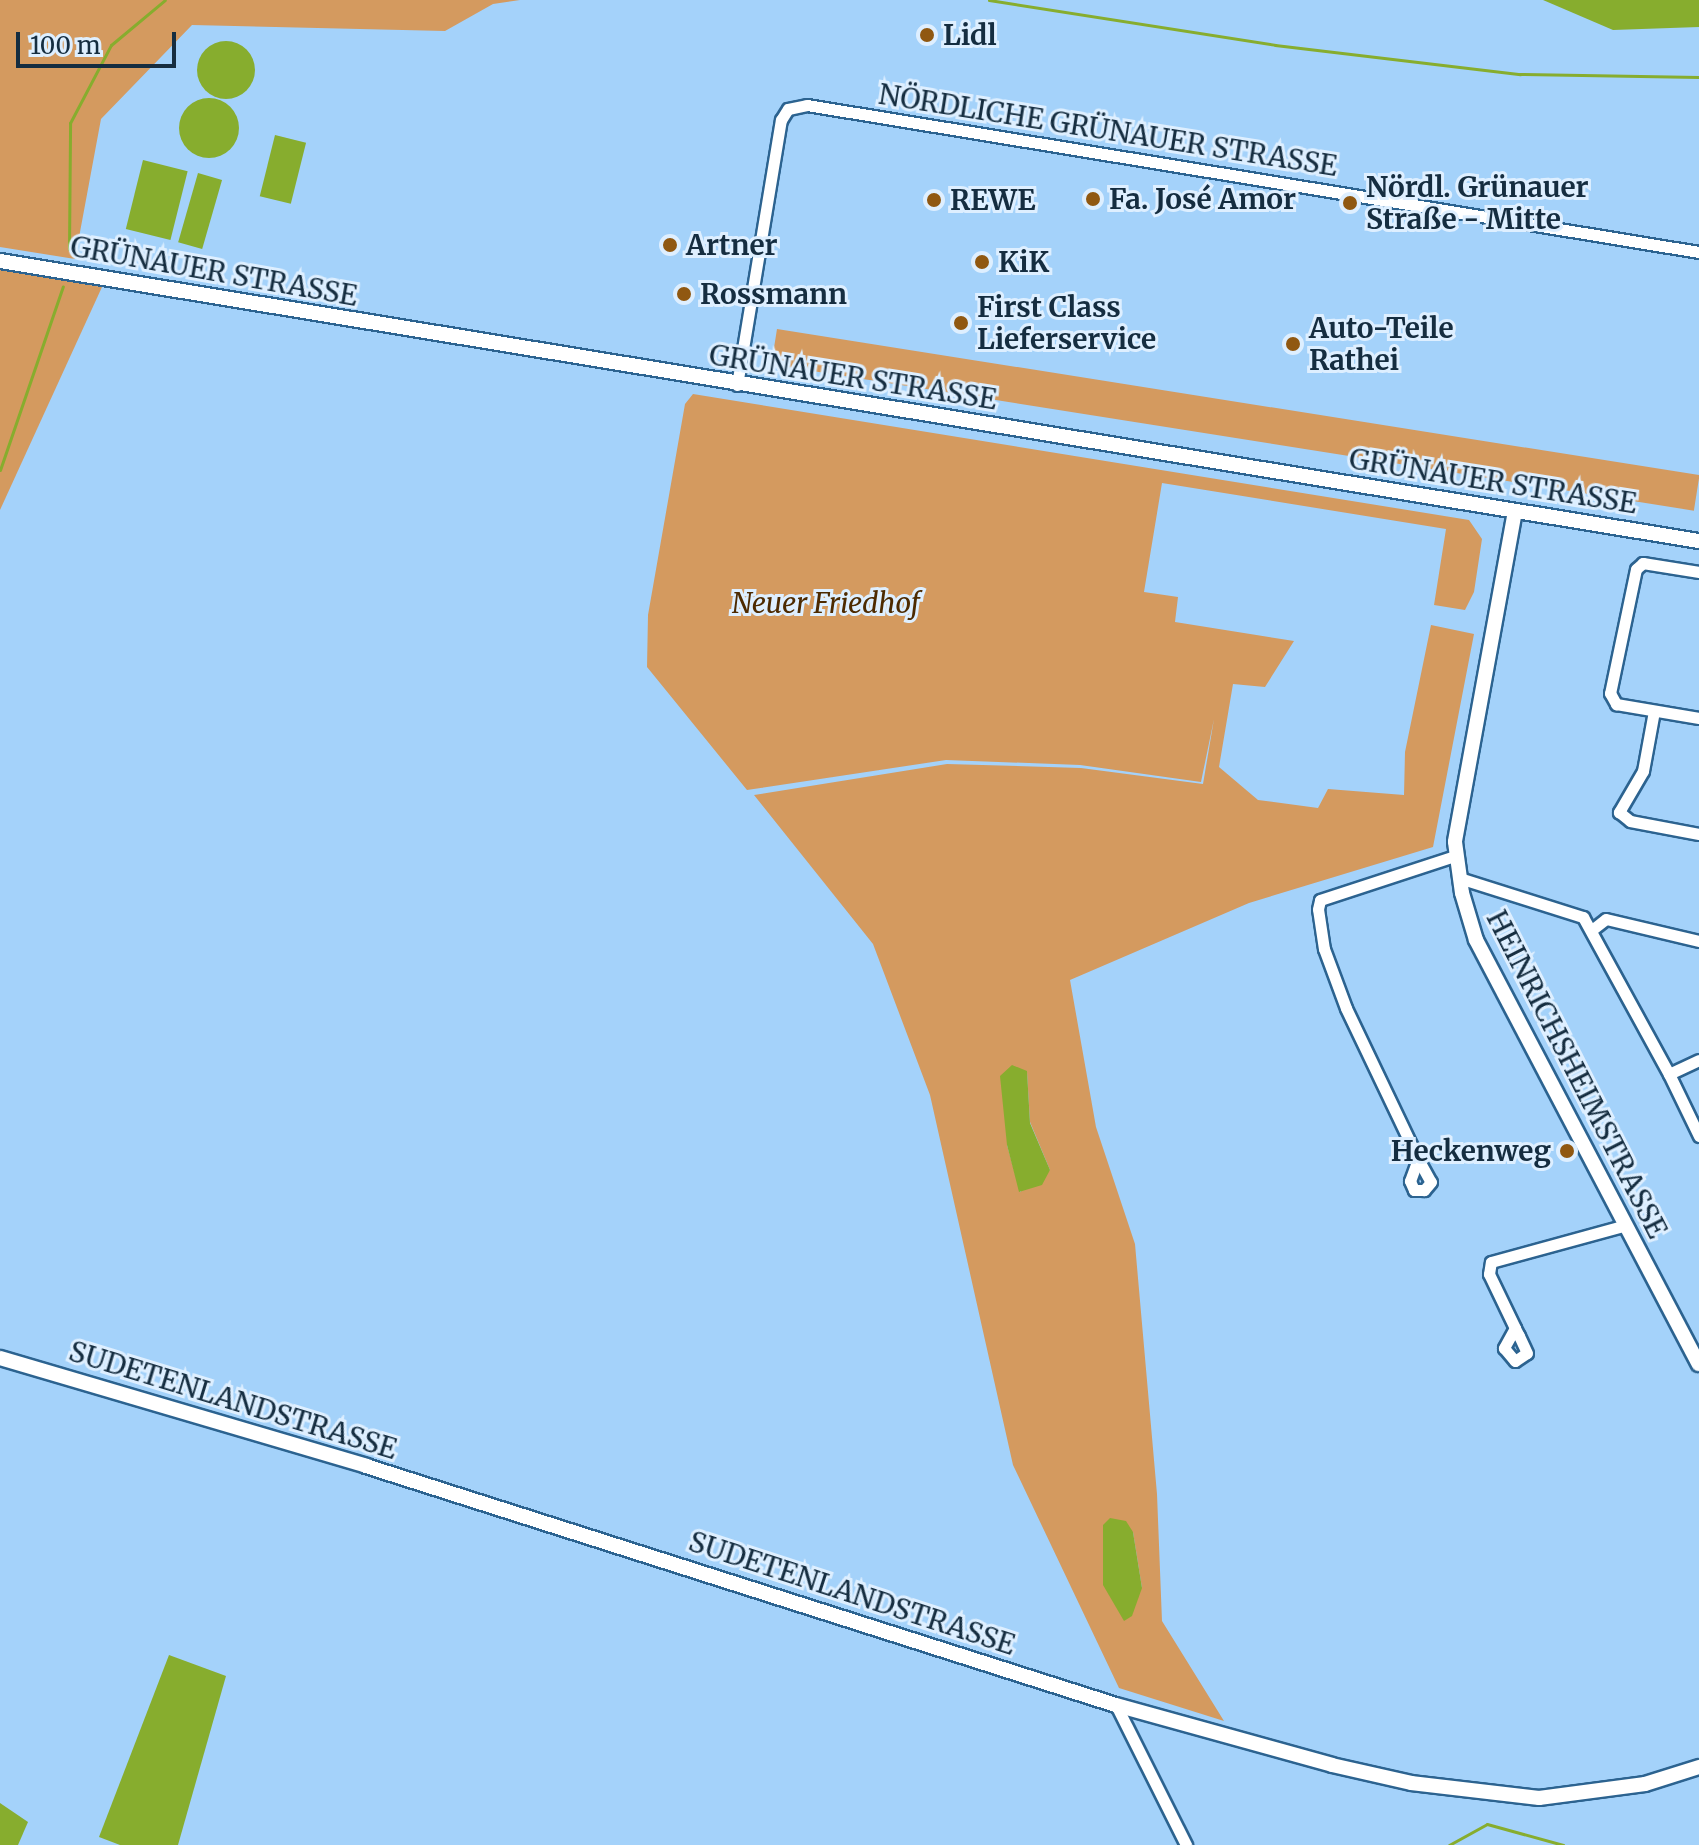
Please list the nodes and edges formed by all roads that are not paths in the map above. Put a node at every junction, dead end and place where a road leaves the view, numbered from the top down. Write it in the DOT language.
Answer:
graph roads {
  1 [pos="1699,252"];
  2 [pos="0,261"];
  3 [pos="737,385"];
  4 [pos="1515,511"];
  5 [pos="1699,541"];
  6 [pos="1699,572"];
  7 [pos="1654,711"];
  8 [pos="1699,718"];
  9 [pos="1699,834"];
  10 [pos="1455,856"];
  11 [pos="1459,878"];
  12 [pos="1593,929"];
  13 [pos="1699,941"];
  14 [pos="1699,1060"];
  15 [pos="1669,1074"];
  16 [pos="1699,1136"];
  17 [pos="1418,1159"];
  18 [pos="1623,1226"];
  19 [pos="1515,1328"];
  20 [pos="0,1358"];
  21 [pos="1699,1364"];
  22 [pos="1116,1705"];
  23 [pos="1699,1767"];
  24 [pos="1186,1845"];
  1 -- 3 [label="street, NÖRDLICHE GRÜNAUER STRASSE"];
  2 -- 3 [label="street, GRÜNAUER STRASSE"];
  3 -- 4 [label="street, GRÜNAUER STRASSE"];
  4 -- 5 [label="street, GRÜNAUER STRASSE"];
  4 -- 10 [label="street, HEINRICHSHEIMSTRASSE"];
  6 -- 7 [label="street"];
  7 -- 8 [label="street"];
  7 -- 9 [label="street"];
  10 -- 11 [label="street, HEINRICHSHEIMSTRASSE"];
  10 -- 17 [label="street"];
  11 -- 12 [label="street"];
  11 -- 18 [label="street, HEINRICHSHEIMSTRASSE"];
  12 -- 13 [label="street"];
  12 -- 15 [label="street"];
  14 -- 15 [label="street"];
  15 -- 16 [label="street"];
  18 -- 19 [label="street"];
  18 -- 21 [label="street, HEINRICHSHEIMSTRASSE"];
  20 -- 22 [label="street, SUDETENLANDSTRASSE"];
  22 -- 23 [label="street, SUDETENLANDSTRASSE"];
  22 -- 24 [label="street"];
}
